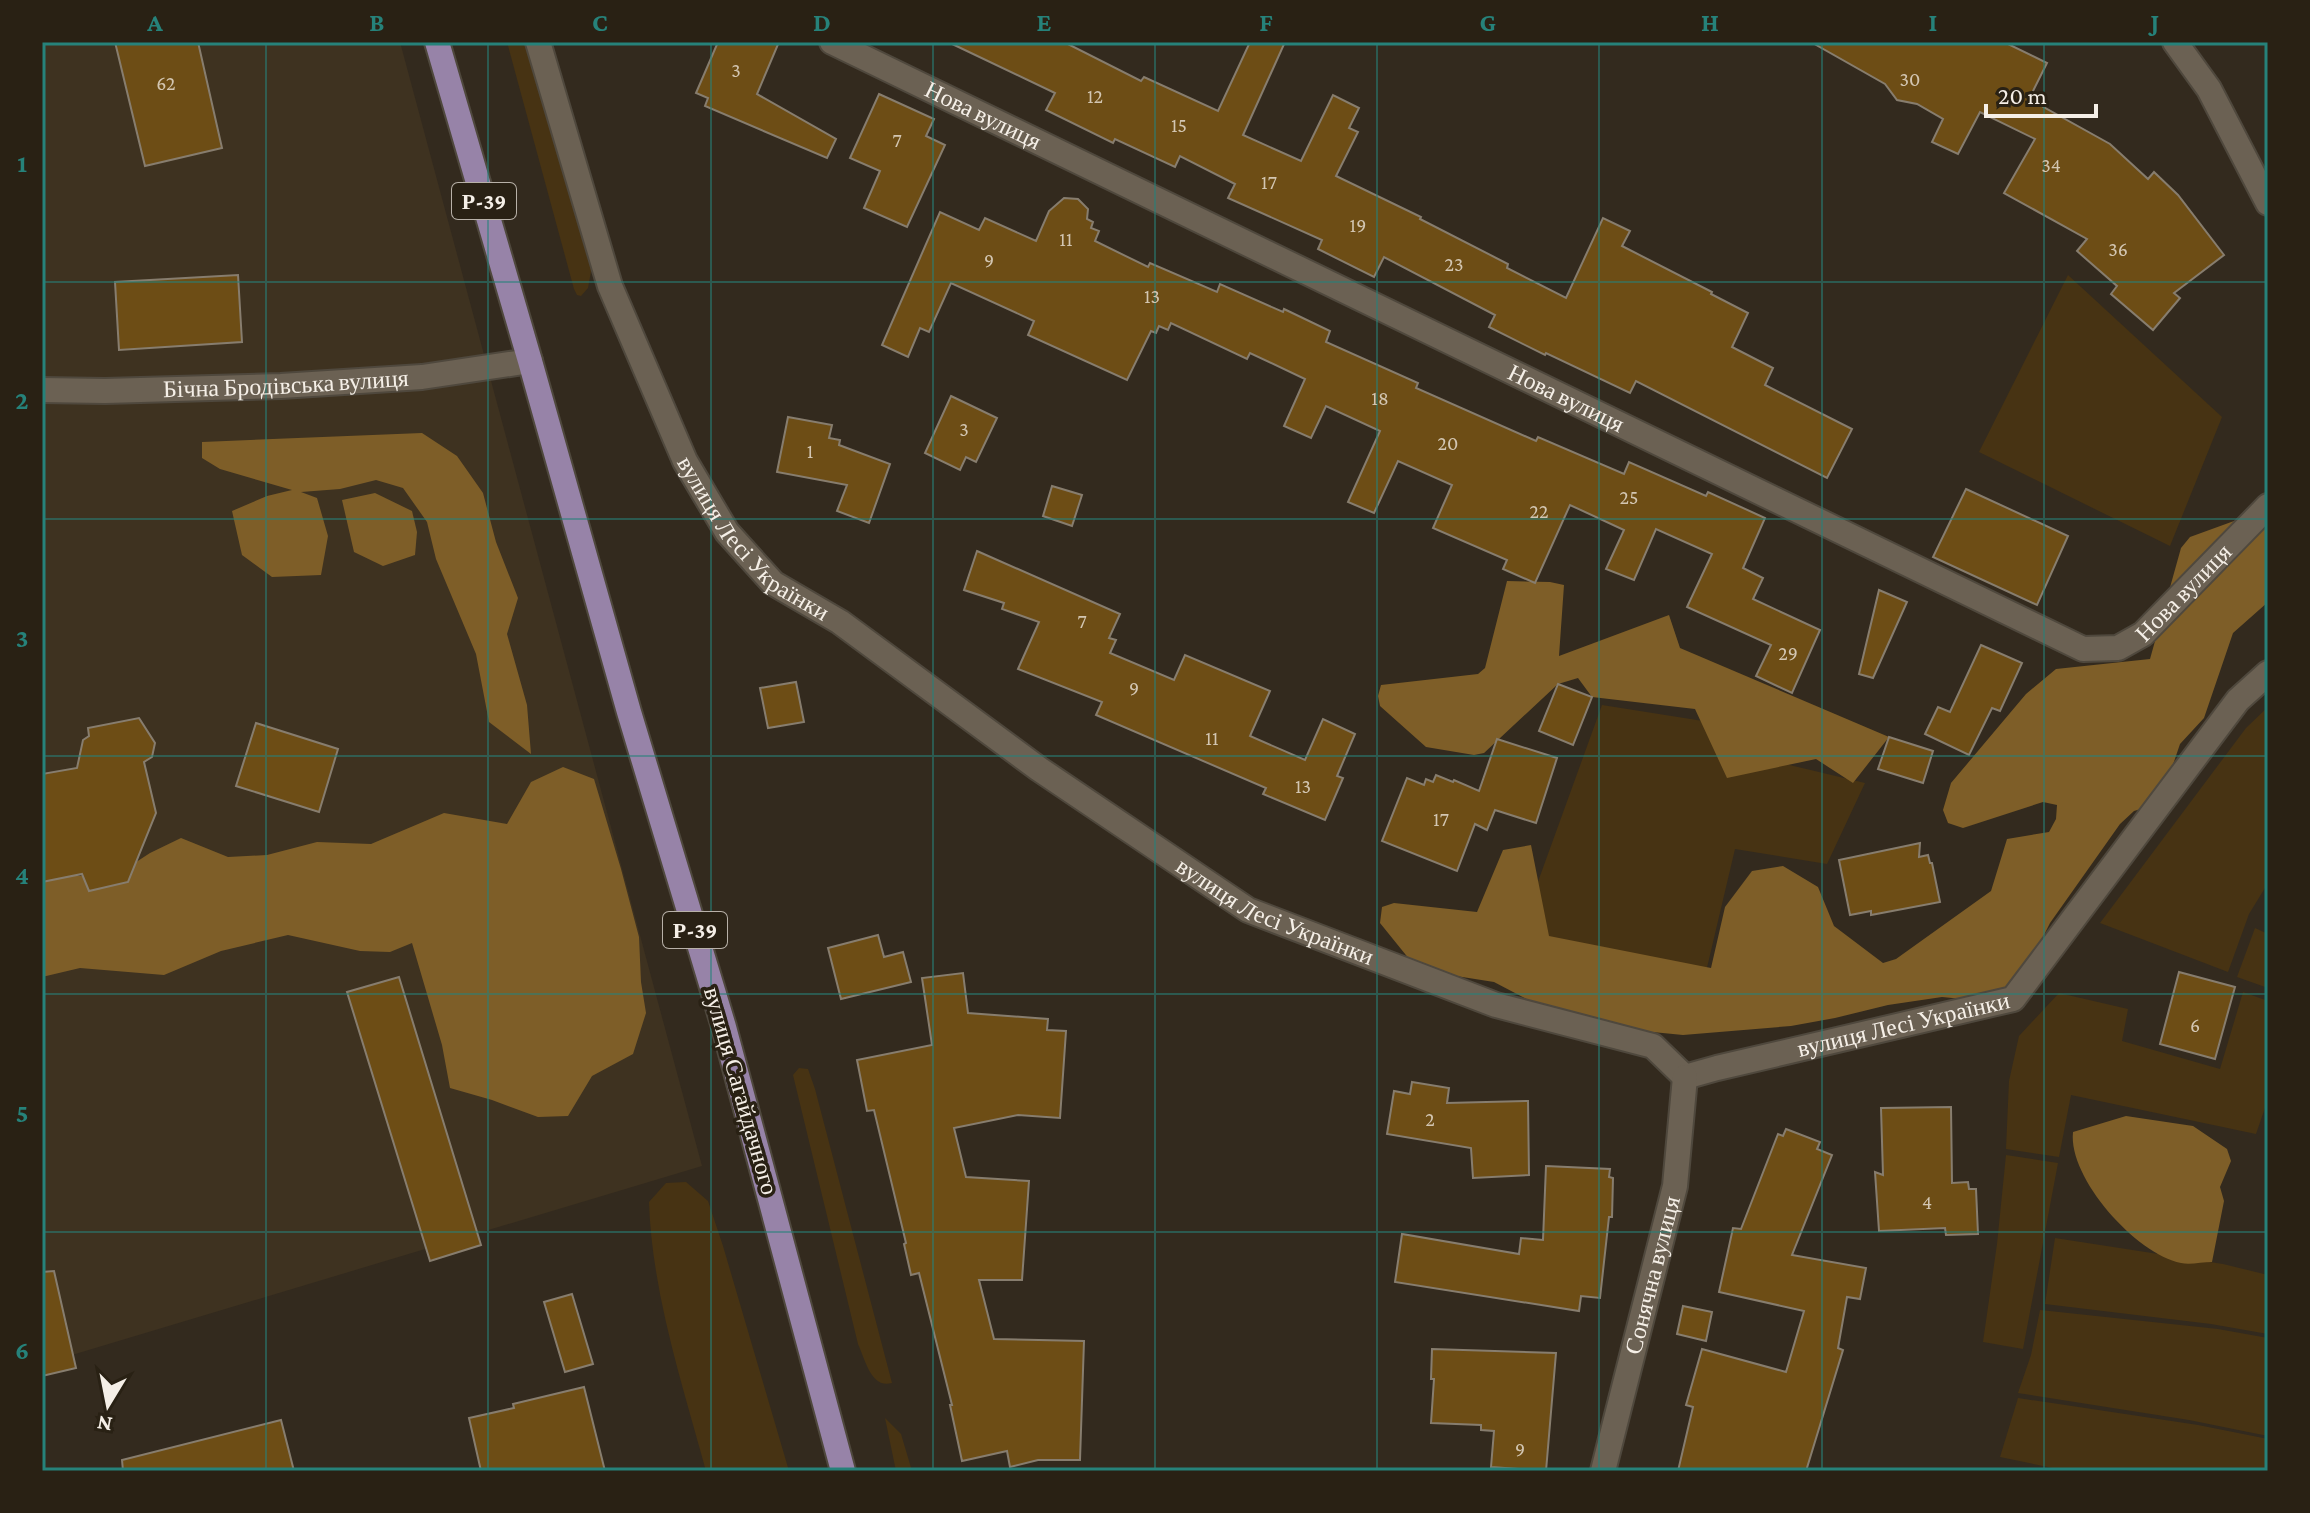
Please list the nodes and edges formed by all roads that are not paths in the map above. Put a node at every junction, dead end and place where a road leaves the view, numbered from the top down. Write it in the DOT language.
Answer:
graph roads {
  1 [pos="437,42"];
  2 [pos="538,42"];
  3 [pos="832,42"];
  4 [pos="2175,42"];
  5 [pos="2268,203"];
  6 [pos="530,361"];
  7 [pos="42,390"];
  8 [pos="2268,506"];
  9 [pos="2268,673"];
  10 [pos="1685,1077"];
  11 [pos="843,1471"];
  12 [pos="1603,1471"];
  1 -- 6 [label="main road, Р-39"];
  2 -- 10 [label="street, вулиця Лесі Українки"];
  3 -- 8 [label="street, Нова вулиця"];
  4 -- 5 [label="street"];
  6 -- 7 [label="street, Бічна Бродівська вулиця"];
  6 -- 11 [label="main road, вулиця Сагайдачного / Р-39"];
  9 -- 10 [label="street, вулиця Лесі Українки"];
  10 -- 12 [label="street, Сонячна вулиця"];
}
